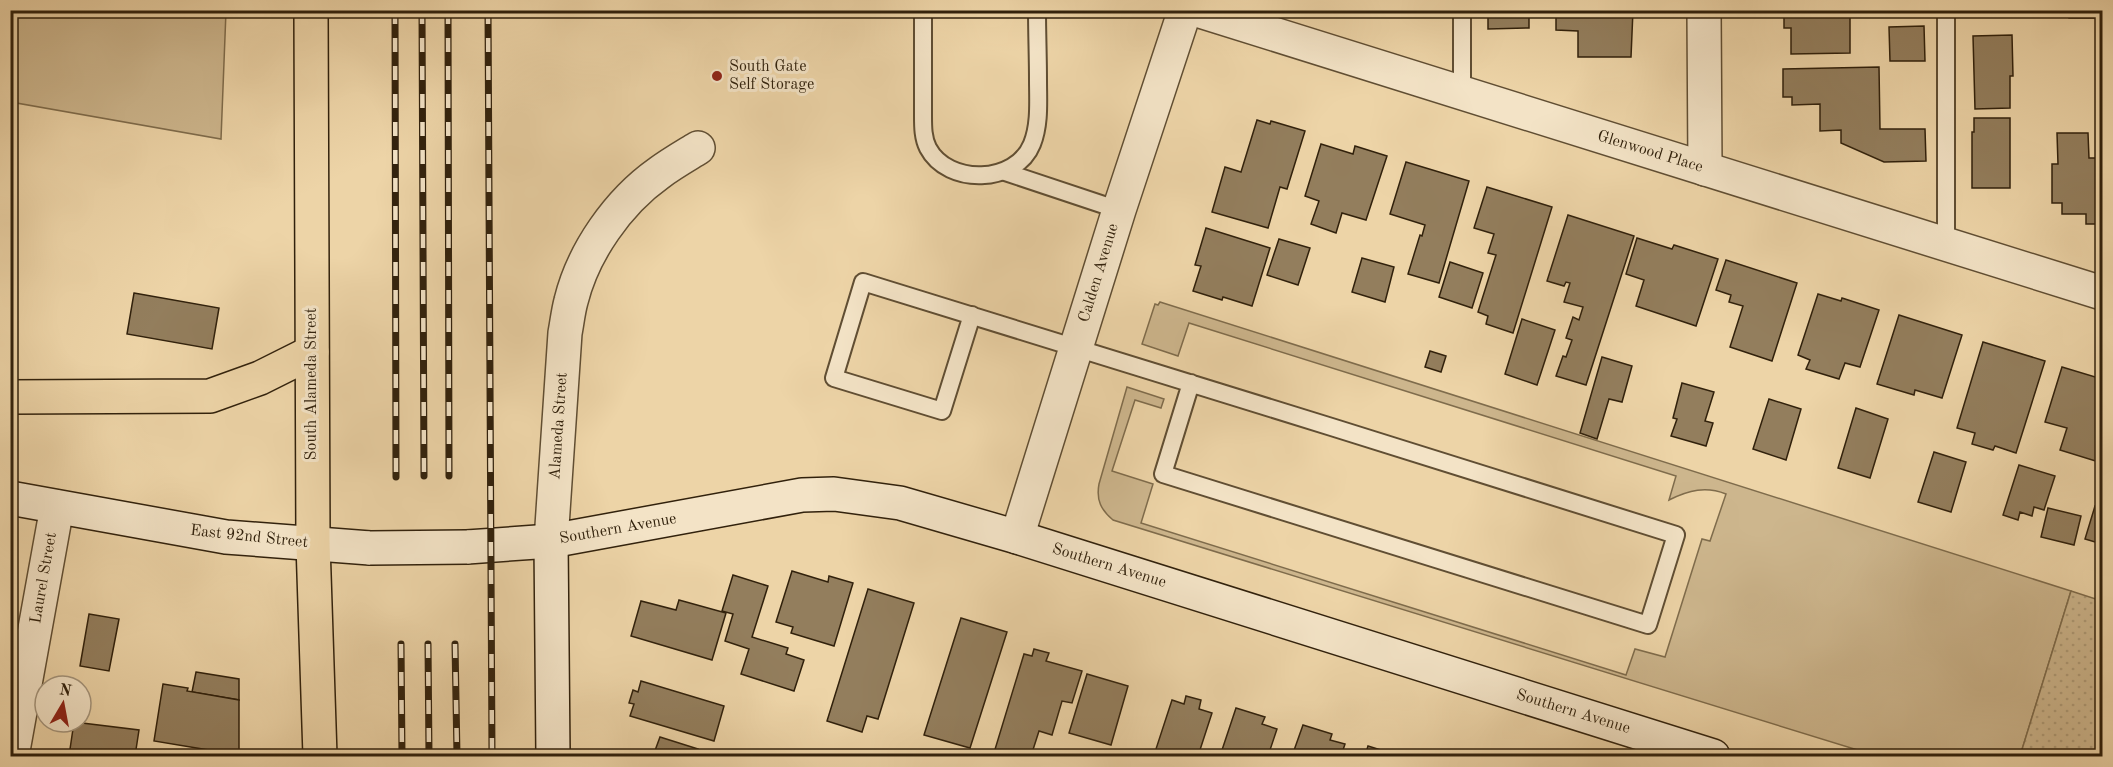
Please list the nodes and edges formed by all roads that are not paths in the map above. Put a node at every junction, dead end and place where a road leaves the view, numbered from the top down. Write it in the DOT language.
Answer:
graph roads {
  1 [pos="310,10"];
  2 [pos="923,10"];
  3 [pos="1037,10"];
  4 [pos="1185,10"];
  5 [pos="1197,10"];
  6 [pos="1462,10"];
  7 [pos="1704,10"];
  8 [pos="1946,10"];
  9 [pos="1462,93"];
  10 [pos="698,148"];
  11 [pos="1705,169"];
  12 [pos="1005,172"];
  13 [pos="1119,210"];
  14 [pos="1946,244"];
  15 [pos="2103,293"];
  16 [pos="972,315"];
  17 [pos="1076,348"];
  18 [pos="312,352"];
  19 [pos="1191,383"];
  20 [pos="10,397"];
  21 [pos="10,498"];
  22 [pos="57,507"];
  23 [pos="1017,537"];
  24 [pos="551,541"];
  25 [pos="313,544"];
  26 [pos="479,547"];
  27 [pos="12,756"];
  28 [pos="320,756"];
  29 [pos="553,756"];
  30 [pos="1713,756"];
  1 -- 18 [label="main road, South Alameda Street"];
  2 -- 12 [label="lane"];
  3 -- 12 [label="lane"];
  4 -- 13 [label="street, Calden Avenue"];
  5 -- 9 [label="street, Glenwood Place"];
  6 -- 9 [label="lane"];
  7 -- 11 [label="street"];
  8 -- 14 [label="lane"];
  9 -- 11 [label="street, Glenwood Place"];
  10 -- 24 [label="street, Alameda Street"];
  11 -- 14 [label="street, Glenwood Place"];
  12 -- 13 [label="lane"];
  13 -- 17 [label="street, Calden Avenue"];
  14 -- 15 [label="street, Glenwood Place"];
  16 -- 16 [label="lane"];
  16 -- 17 [label="lane"];
  17 -- 19 [label="lane"];
  17 -- 23 [label="street, Calden Avenue"];
  18 -- 20 [label="main road"];
  18 -- 25 [label="main road, South Alameda Street"];
  19 -- 19 [label="lane"];
  21 -- 22 [label="street, East 92nd Street"];
  22 -- 25 [label="street, East 92nd Street"];
  22 -- 27 [label="street, Laurel Street"];
  23 -- 24 [label="street, Southern Avenue"];
  23 -- 30 [label="street, Southern Avenue"];
  24 -- 26 [label="street, Southern Avenue"];
  24 -- 29 [label="street, Alameda Street"];
  25 -- 26 [label="street, East 92nd Street, bridge"];
  25 -- 28 [label="main road, South Alameda Street"];
}
